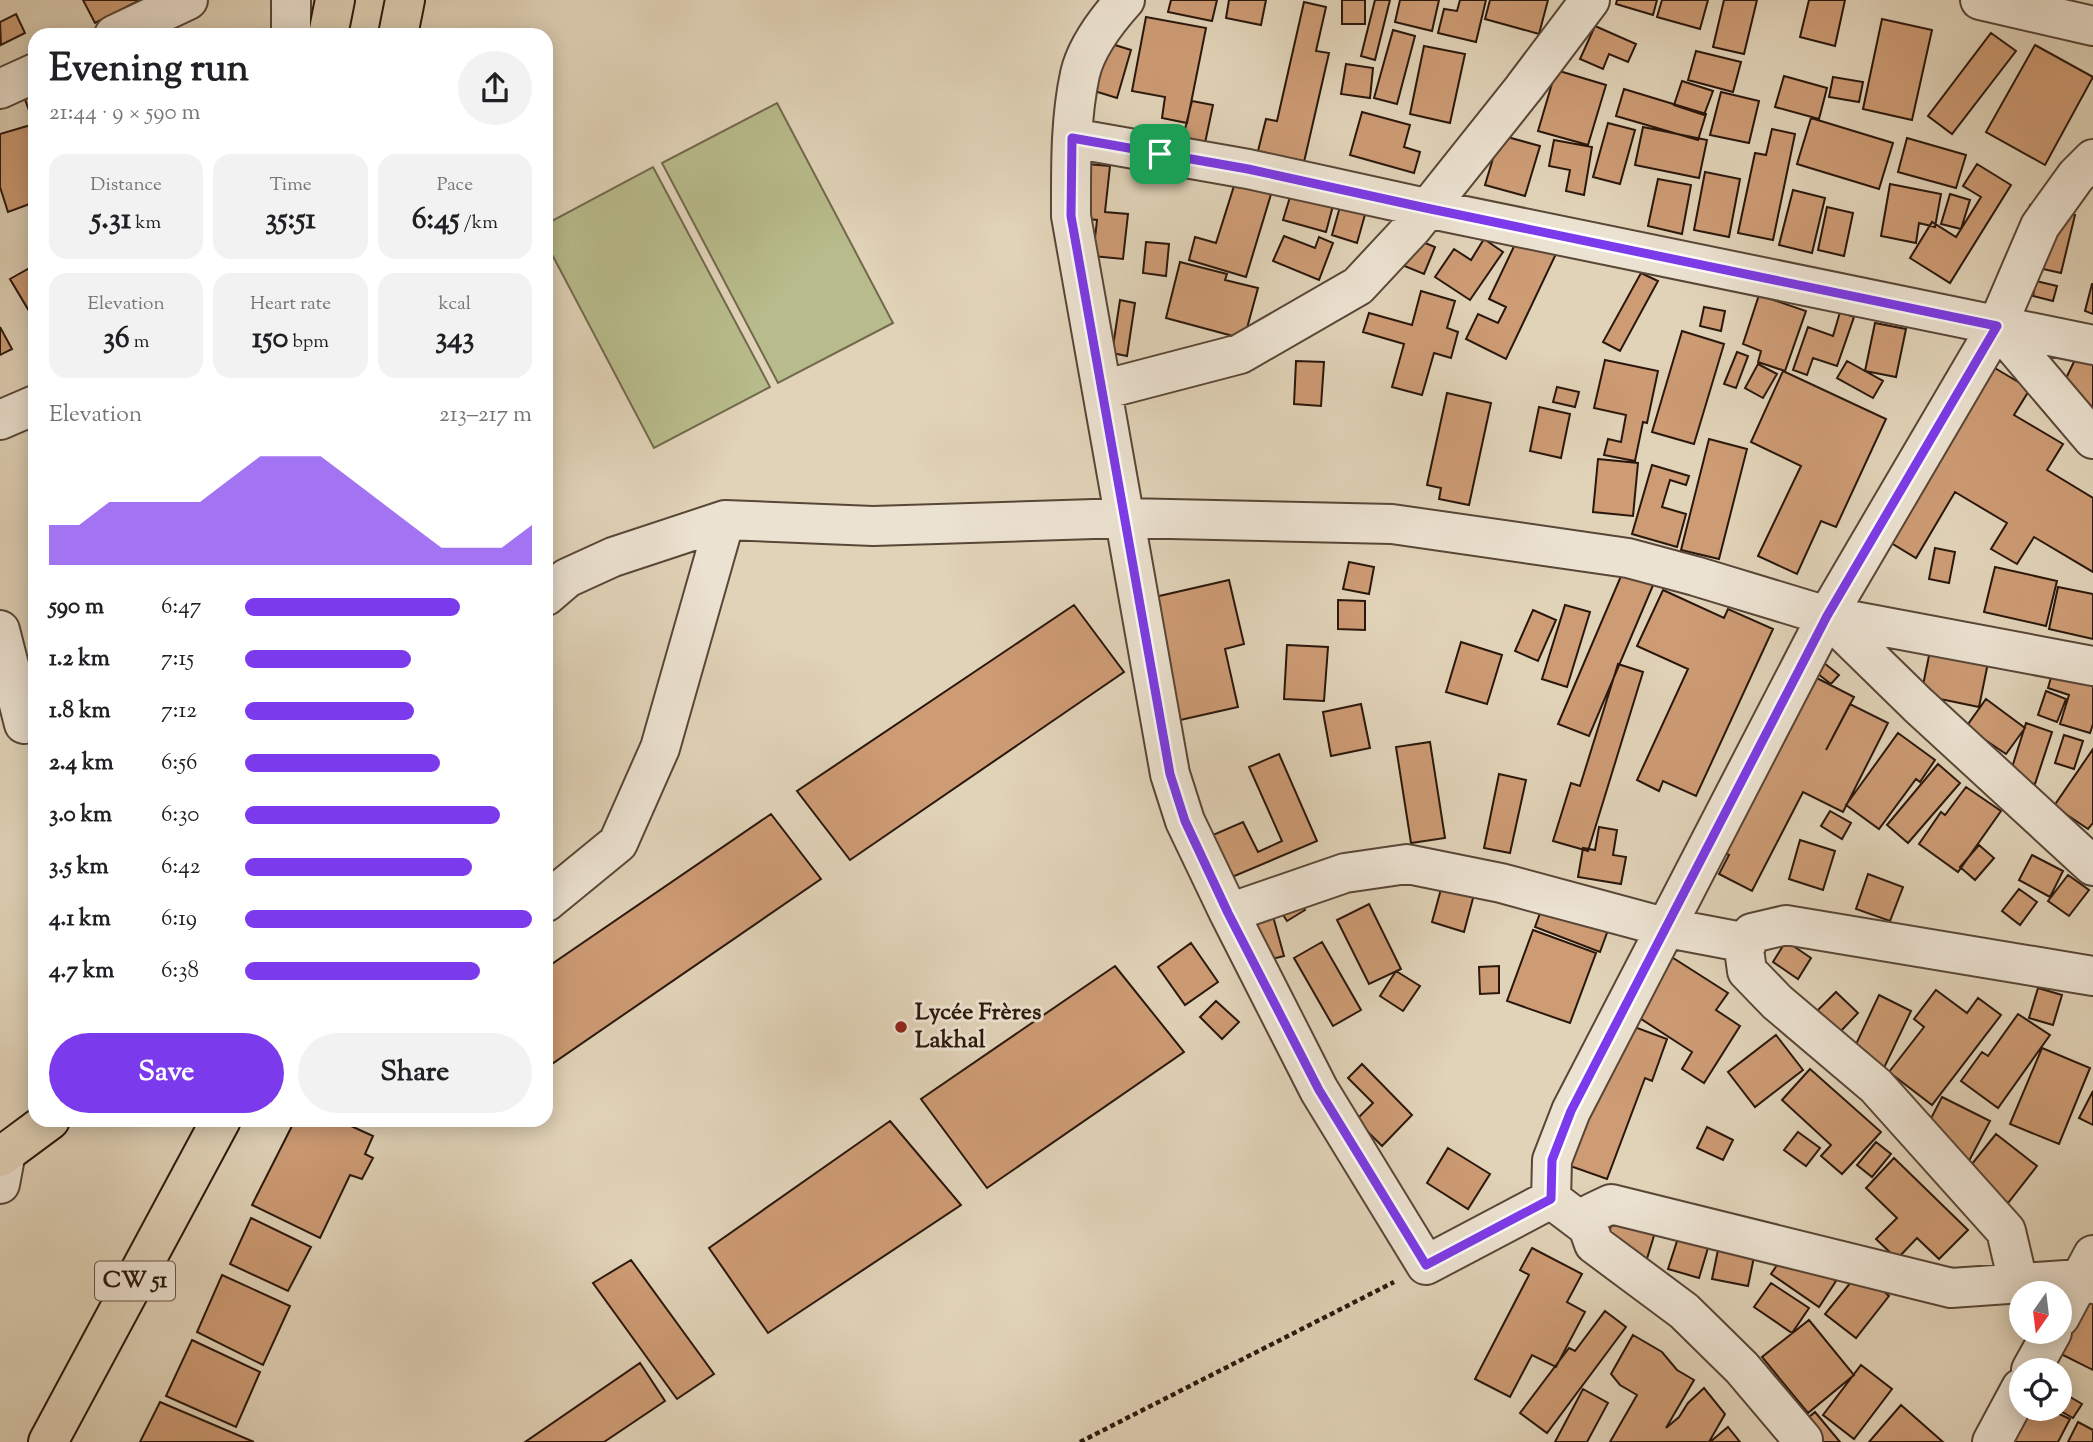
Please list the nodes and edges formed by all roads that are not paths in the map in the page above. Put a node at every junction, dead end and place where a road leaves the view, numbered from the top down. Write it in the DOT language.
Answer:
graph roads {
  1 [pos="188,0"];
  2 [pos="291,0"];
  3 [pos="335,0"];
  4 [pos="405,0"];
  5 [pos="1125,0"];
  6 [pos="1590,0"];
  7 [pos="1980,0"];
  8 [pos="2093,26"];
  9 [pos="129,28"];
  10 [pos="291,28"];
  11 [pos="329,28"];
  12 [pos="399,28"];
  13 [pos="28,76"];
  14 [pos="0,89"];
  15 [pos="1072,138"];
  16 [pos="2093,159"];
  17 [pos="1426,208"];
  18 [pos="1997,326"];
  19 [pos="2093,345"];
  20 [pos="1102,390"];
  21 [pos="28,408"];
  22 [pos="0,420"];
  23 [pos="2093,439"];
  24 [pos="1125,518"];
  25 [pos="725,520"];
  26 [pos="553,590"];
  27 [pos="1827,616"];
  28 [pos="0,630"];
  29 [pos="2093,666"];
  30 [pos="24,724"];
  31 [pos="2093,866"];
  32 [pos="553,896"];
  33 [pos="1228,913"];
  34 [pos="1668,928"];
  35 [pos="1747,943"];
  36 [pos="2093,976"];
  37 [pos="42,1127"];
  38 [pos="220,1127"];
  39 [pos="2,1164"];
  40 [pos="1551,1199"];
  41 [pos="1588,1227"];
  42 [pos="2089,1273"];
  43 [pos="2018,1281"];
  44 [pos="2026,1281"];
  45 [pos="2009,1283"];
  46 [pos="2072,1299"];
  47 [pos="2009,1410"];
  48 [pos="1803,1440"];
  49 [pos="48,1442"];
  50 [pos="1992,1442"];
  1 -- 9 [label="street"];
  2 -- 10 [label="street"];
  3 -- 11 [label="main road"];
  4 -- 12 [label="main road"];
  5 -- 15 [label="street"];
  6 -- 17 [label="street"];
  7 -- 8 [label="street"];
  13 -- 14 [label="street"];
  15 -- 17 [label="street"];
  15 -- 20 [label="street"];
  16 -- 18 [label="street"];
  17 -- 18 [label="street"];
  17 -- 20 [label="street"];
  18 -- 19 [label="street"];
  18 -- 23 [label="street"];
  18 -- 27 [label="street"];
  20 -- 24 [label="street"];
  21 -- 22 [label="street"];
  24 -- 25 [label="street"];
  24 -- 27 [label="street"];
  24 -- 33 [label="street"];
  25 -- 26 [label="street"];
  25 -- 32 [label="street"];
  27 -- 29 [label="street"];
  27 -- 31 [label="street"];
  27 -- 34 [label="street"];
  28 -- 30 [label="street"];
  33 -- 34 [label="street"];
  33 -- 40 [label="street"];
  34 -- 35 [label="street"];
  34 -- 40 [label="street"];
  35 -- 36 [label="street"];
  35 -- 43 [label="street"];
  37 -- 39 [label="main road"];
  38 -- 49 [label="main road, CW 51"];
  40 -- 41 [label="street"];
  41 -- 45 [label="street"];
  41 -- 48 [label="street"];
  42 -- 44 [label="street"];
  42 -- 46 [label="street"];
  47 -- 50 [label="street"];
}
